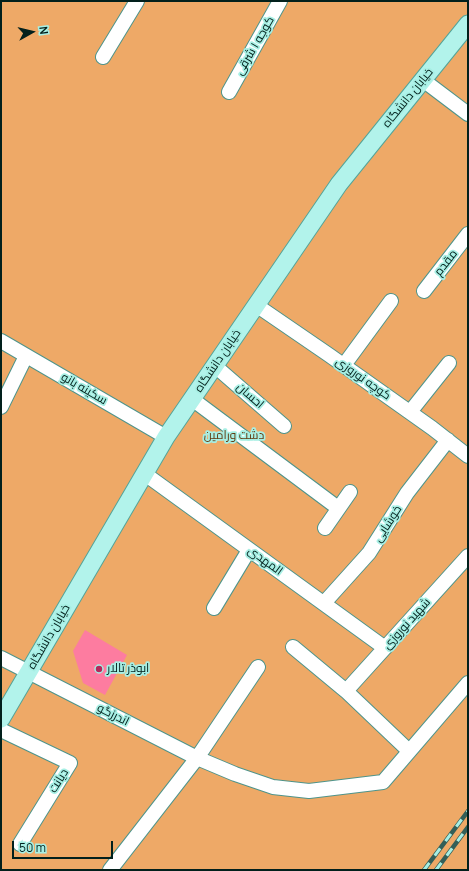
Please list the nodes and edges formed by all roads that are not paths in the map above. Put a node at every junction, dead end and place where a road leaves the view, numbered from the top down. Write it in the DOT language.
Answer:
graph roads {
  1 [pos="137,1"];
  2 [pos="280,1"];
  3 [pos="468,24"];
  4 [pos="103,58"];
  5 [pos="423,80"];
  6 [pos="229,92"];
  7 [pos="468,114"];
  8 [pos="468,234"];
  9 [pos="424,291"];
  10 [pos="391,300"];
  11 [pos="256,305"];
  12 [pos="1,341"];
  13 [pos="26,356"];
  14 [pos="449,363"];
  15 [pos="215,366"];
  16 [pos="344,366"];
  17 [pos="192,399"];
  18 [pos="1,407"];
  19 [pos="410,412"];
  20 [pos="284,426"];
  21 [pos="166,437"];
  22 [pos="448,440"];
  23 [pos="468,456"];
  24 [pos="145,474"];
  25 [pos="350,492"];
  26 [pos="338,508"];
  27 [pos="325,528"];
  28 [pos="250,550"];
  29 [pos="468,556"];
  30 [pos="324,603"];
  31 [pos="214,608"];
  32 [pos="293,647"];
  33 [pos="385,648"];
  34 [pos="1,658"];
  35 [pos="258,667"];
  36 [pos="28,672"];
  37 [pos="468,683"];
  38 [pos="346,691"];
  39 [pos="1,719"];
  40 [pos="1,730"];
  41 [pos="410,751"];
  42 [pos="197,758"];
  43 [pos="20,844"];
  44 [pos="110,870"];
  1 -- 4 [label="street"];
  2 -- 6 [label="street, کوجه ۱ شرقی"];
  3 -- 5 [label="main road, خیابان دانشگاه"];
  5 -- 7 [label="street"];
  5 -- 11 [label="main road, خیابان دانشگاه"];
  8 -- 9 [label="street, مقدم"];
  10 -- 16 [label="street"];
  11 -- 15 [label="main road, خیابان دانشگاه"];
  11 -- 16 [label="street, کوچه نوروزی"];
  12 -- 13 [label="street, سکینه بانو"];
  13 -- 18 [label="street"];
  13 -- 21 [label="street, سکینه بانو"];
  14 -- 19 [label="street"];
  15 -- 17 [label="main road, خیابان دانشگاه"];
  15 -- 20 [label="street, احسان"];
  16 -- 19 [label="street, کوچه نوروزی"];
  17 -- 21 [label="main road, خیابان دانشگاه"];
  17 -- 26 [label="street"];
  19 -- 22 [label="street, کوچه نوروزی"];
  21 -- 24 [label="main road, خیابان دانشگاه"];
  22 -- 23 [label="street, کوچه نوروزی"];
  22 -- 30 [label="street, خوشایی"];
  24 -- 28 [label="street, المهدی"];
  24 -- 36 [label="main road, خیابان دانشگاه"];
  25 -- 26 [label="street"];
  26 -- 27 [label="street"];
  28 -- 30 [label="street, المهدی"];
  28 -- 31 [label="street"];
  29 -- 33 [label="street, شهید نوروزی"];
  30 -- 33 [label="street, المهدی"];
  32 -- 38 [label="street"];
  33 -- 38 [label="street, شهید نوروزی"];
  34 -- 36 [label="street, اندرزگو"];
  35 -- 42 [label="street"];
  36 -- 39 [label="main road, خیابان دانشگاه"];
  36 -- 42 [label="street, اندرزگو"];
  37 -- 41 [label="street, اندرزگو"];
  38 -- 41 [label="street"];
  40 -- 43 [label="street, دیانت"];
  41 -- 42 [label="street, اندرزگو"];
  42 -- 44 [label="street"];
}
